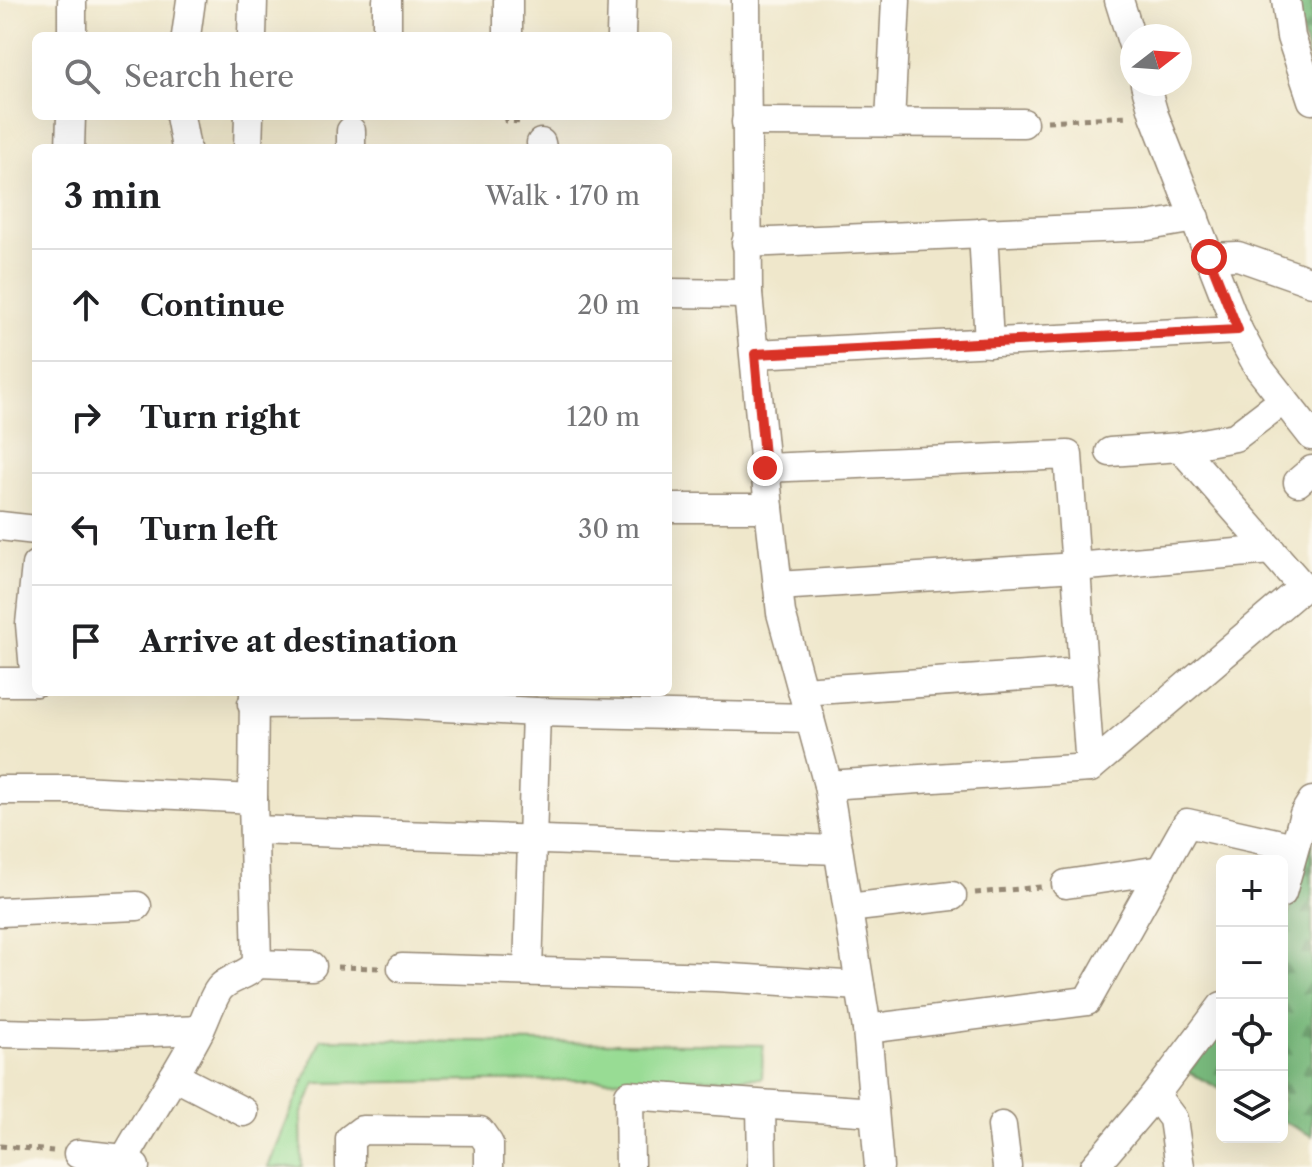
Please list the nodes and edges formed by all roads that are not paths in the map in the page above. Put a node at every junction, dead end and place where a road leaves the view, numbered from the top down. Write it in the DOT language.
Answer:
graph roads {
  1 [pos="72,0"];
  2 [pos="191,0"];
  3 [pos="253,0"];
  4 [pos="387,0"];
  5 [pos="508,0"];
  6 [pos="622,0"];
  7 [pos="746,0"];
  8 [pos="896,0"];
  9 [pos="1119,0"];
  10 [pos="1286,0"];
  11 [pos="1126,24"];
  12 [pos="72,32"];
  13 [pos="187,32"];
  14 [pos="252,32"];
  15 [pos="387,32"];
  16 [pos="508,32"];
  17 [pos="621,32"];
  18 [pos="1148,96"];
  19 [pos="1312,100"];
  20 [pos="71,120"];
  21 [pos="181,120"];
  22 [pos="249,120"];
  23 [pos="746,122"];
  24 [pos="890,123"];
  25 [pos="1023,123"];
  26 [pos="70,144"];
  27 [pos="185,144"];
  28 [pos="248,144"];
  29 [pos="1195,218"];
  30 [pos="983,232"];
  31 [pos="746,243"];
  32 [pos="1209,257"];
  33 [pos="1312,282"];
  34 [pos="672,293"];
  35 [pos="748,294"];
  36 [pos="1238,330"];
  37 [pos="989,343"];
  38 [pos="755,354"];
  39 [pos="1282,401"];
  40 [pos="1312,436"];
  41 [pos="1180,447"];
  42 [pos="1110,452"];
  43 [pos="765,468"];
  44 [pos="672,508"];
  45 [pos="769,508"];
  46 [pos="0,526"];
  47 [pos="32,530"];
  48 [pos="1271,550"];
  49 [pos="1076,567"];
  50 [pos="778,586"];
  51 [pos="32,604"];
  52 [pos="32,643"];
  53 [pos="1084,672"];
  54 [pos="0,682"];
  55 [pos="32,682"];
  56 [pos="253,698"];
  57 [pos="806,704"];
  58 [pos="536,712"];
  59 [pos="1090,768"];
  60 [pos="828,785"];
  61 [pos="0,790"];
  62 [pos="253,799"];
  63 [pos="1312,801"];
  64 [pos="254,830"];
  65 [pos="532,841"];
  66 [pos="1294,847"];
  67 [pos="838,850"];
  68 [pos="1161,870"];
  69 [pos="1288,870"];
  70 [pos="1066,884"];
  71 [pos="952,896"];
  72 [pos="137,906"];
  73 [pos="848,908"];
  74 [pos="0,912"];
  75 [pos="257,964"];
  76 [pos="312,966"];
  77 [pos="402,968"];
  78 [pos="528,971"];
  79 [pos="860,986"];
  80 [pos="1216,1014"];
  81 [pos="867,1029"];
  82 [pos="200,1030"];
  83 [pos="0,1033"];
  84 [pos="174,1076"];
  85 [pos="1155,1095"];
  86 [pos="761,1105"];
  87 [pos="244,1112"];
  88 [pos="874,1112"];
  89 [pos="1002,1126"];
  90 [pos="78,1154"];
  91 [pos="127,1164"];
  92 [pos="350,1167"];
  93 [pos="489,1167"];
  94 [pos="630,1167"];
  95 [pos="762,1167"];
  96 [pos="879,1167"];
  97 [pos="1007,1167"];
  98 [pos="1094,1167"];
  99 [pos="1180,1167"];
  1 -- 12 [label="street"];
  2 -- 13 [label="street"];
  3 -- 14 [label="street"];
  4 -- 15 [label="street"];
  5 -- 16 [label="street"];
  6 -- 17 [label="street"];
  7 -- 23 [label="street"];
  8 -- 24 [label="street"];
  9 -- 11 [label="street"];
  10 -- 19 [label="street"];
  18 -- 29 [label="street"];
  20 -- 26 [label="street"];
  21 -- 27 [label="street"];
  22 -- 28 [label="street"];
  23 -- 24 [label="street"];
  23 -- 31 [label="street"];
  24 -- 25 [label="street"];
  29 -- 30 [label="street"];
  29 -- 32 [label="street"];
  30 -- 31 [label="street"];
  30 -- 37 [label="street"];
  31 -- 35 [label="street"];
  32 -- 33 [label="street"];
  32 -- 36 [label="street"];
  34 -- 35 [label="street"];
  35 -- 38 [label="street"];
  36 -- 37 [label="street"];
  36 -- 39 [label="street"];
  37 -- 38 [label="street"];
  38 -- 43 [label="street"];
  39 -- 40 [label="street"];
  39 -- 41 [label="street"];
  41 -- 42 [label="street"];
  41 -- 48 [label="street"];
  43 -- 45 [label="street"];
  43 -- 49 [label="street"];
  44 -- 45 [label="street"];
  45 -- 50 [label="street"];
  46 -- 47 [label="street"];
  48 -- 49 [label="street"];
  48 -- 59 [label="street"];
  49 -- 50 [label="street"];
  49 -- 53 [label="street"];
  50 -- 57 [label="street"];
  51 -- 52 [label="street"];
  53 -- 57 [label="street"];
  53 -- 59 [label="street"];
  54 -- 55 [label="street"];
  56 -- 58 [label="street"];
  56 -- 62 [label="street"];
  57 -- 58 [label="street"];
  57 -- 60 [label="street"];
  58 -- 65 [label="street"];
  59 -- 60 [label="street"];
  60 -- 67 [label="street"];
  61 -- 62 [label="street"];
  62 -- 64 [label="street"];
  63 -- 66 [label="street"];
  64 -- 65 [label="street"];
  64 -- 75 [label="street"];
  65 -- 67 [label="street"];
  65 -- 78 [label="street"];
  66 -- 68 [label="street"];
  66 -- 69 [label="street"];
  67 -- 73 [label="street"];
  68 -- 70 [label="street"];
  68 -- 81 [label="street"];
  71 -- 73 [label="street"];
  72 -- 74 [label="street"];
  73 -- 79 [label="street"];
  75 -- 76 [label="street"];
  75 -- 82 [label="street"];
  77 -- 78 [label="street"];
  78 -- 79 [label="street"];
  79 -- 81 [label="street"];
  80 -- 85 [label="street"];
  81 -- 88 [label="street"];
  82 -- 83 [label="street"];
  82 -- 84 [label="street"];
  84 -- 87 [label="street"];
  84 -- 91 [label="street"];
  85 -- 98 [label="street"];
  85 -- 99 [label="street"];
  86 -- 88 [label="street"];
  86 -- 94 [label="street"];
  86 -- 95 [label="street"];
  88 -- 96 [label="street"];
  89 -- 97 [label="street"];
  90 -- 91 [label="street"];
  92 -- 93 [label="street"];
}
